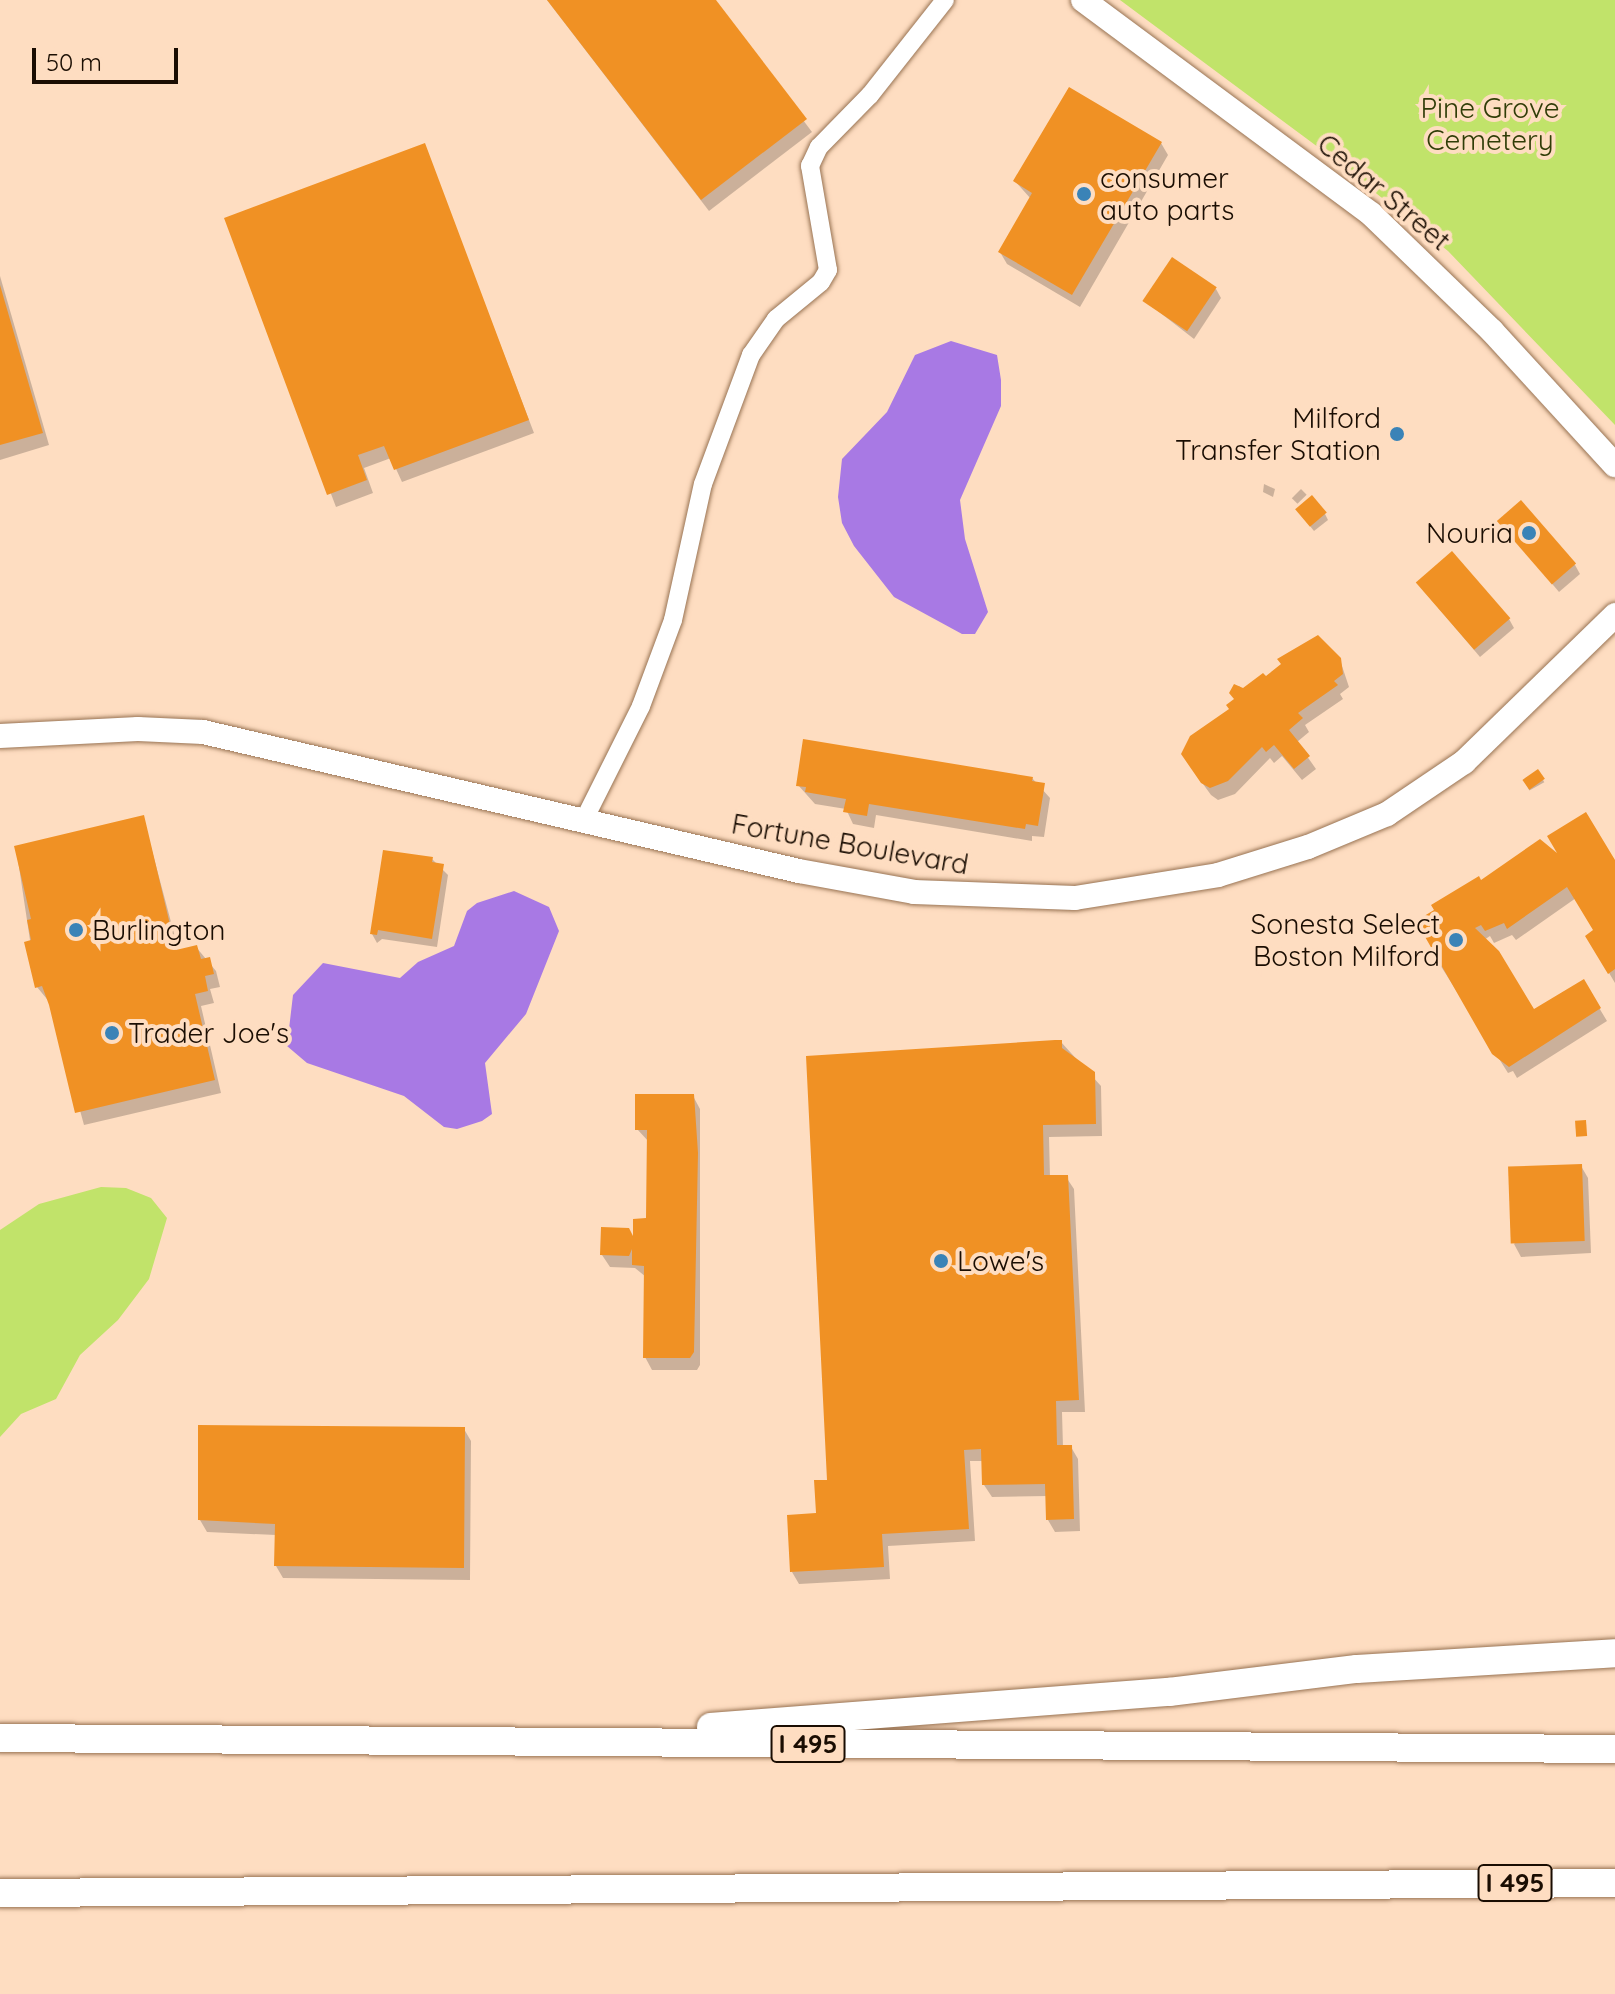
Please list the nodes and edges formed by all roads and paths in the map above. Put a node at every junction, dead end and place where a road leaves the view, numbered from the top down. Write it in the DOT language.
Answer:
graph roads {
  1 [pos="945,0"];
  2 [pos="1083,0"];
  3 [pos="1615,465"];
  4 [pos="1615,615"];
  5 [pos="1615,639"];
  6 [pos="1570,661"];
  7 [pos="0,736"];
  8 [pos="584,820"];
  9 [pos="1615,1653"];
  10 [pos="0,1738"];
  11 [pos="499,1742"];
  12 [pos="1615,1749"];
  13 [pos="1414,1881"];
  14 [pos="1615,1883"];
  15 [pos="0,1893"];
  16 [pos="1615,1902"];
  1 -- 8 [label="street"];
  2 -- 3 [label="main road, Cedar Street"];
  4 -- 6 [label="main road, Fortune Boulevard"];
  5 -- 6 [label="main road"];
  6 -- 8 [label="main road, Fortune Boulevard"];
  7 -- 8 [label="main road, Fortune Boulevard"];
  9 -- 11 [label="highway"];
  10 -- 11 [label="highway, I 495"];
  11 -- 12 [label="highway, I 495"];
  13 -- 14 [label="highway, I 495"];
  13 -- 15 [label="highway, I 495"];
  13 -- 16 [label="highway"];
}
